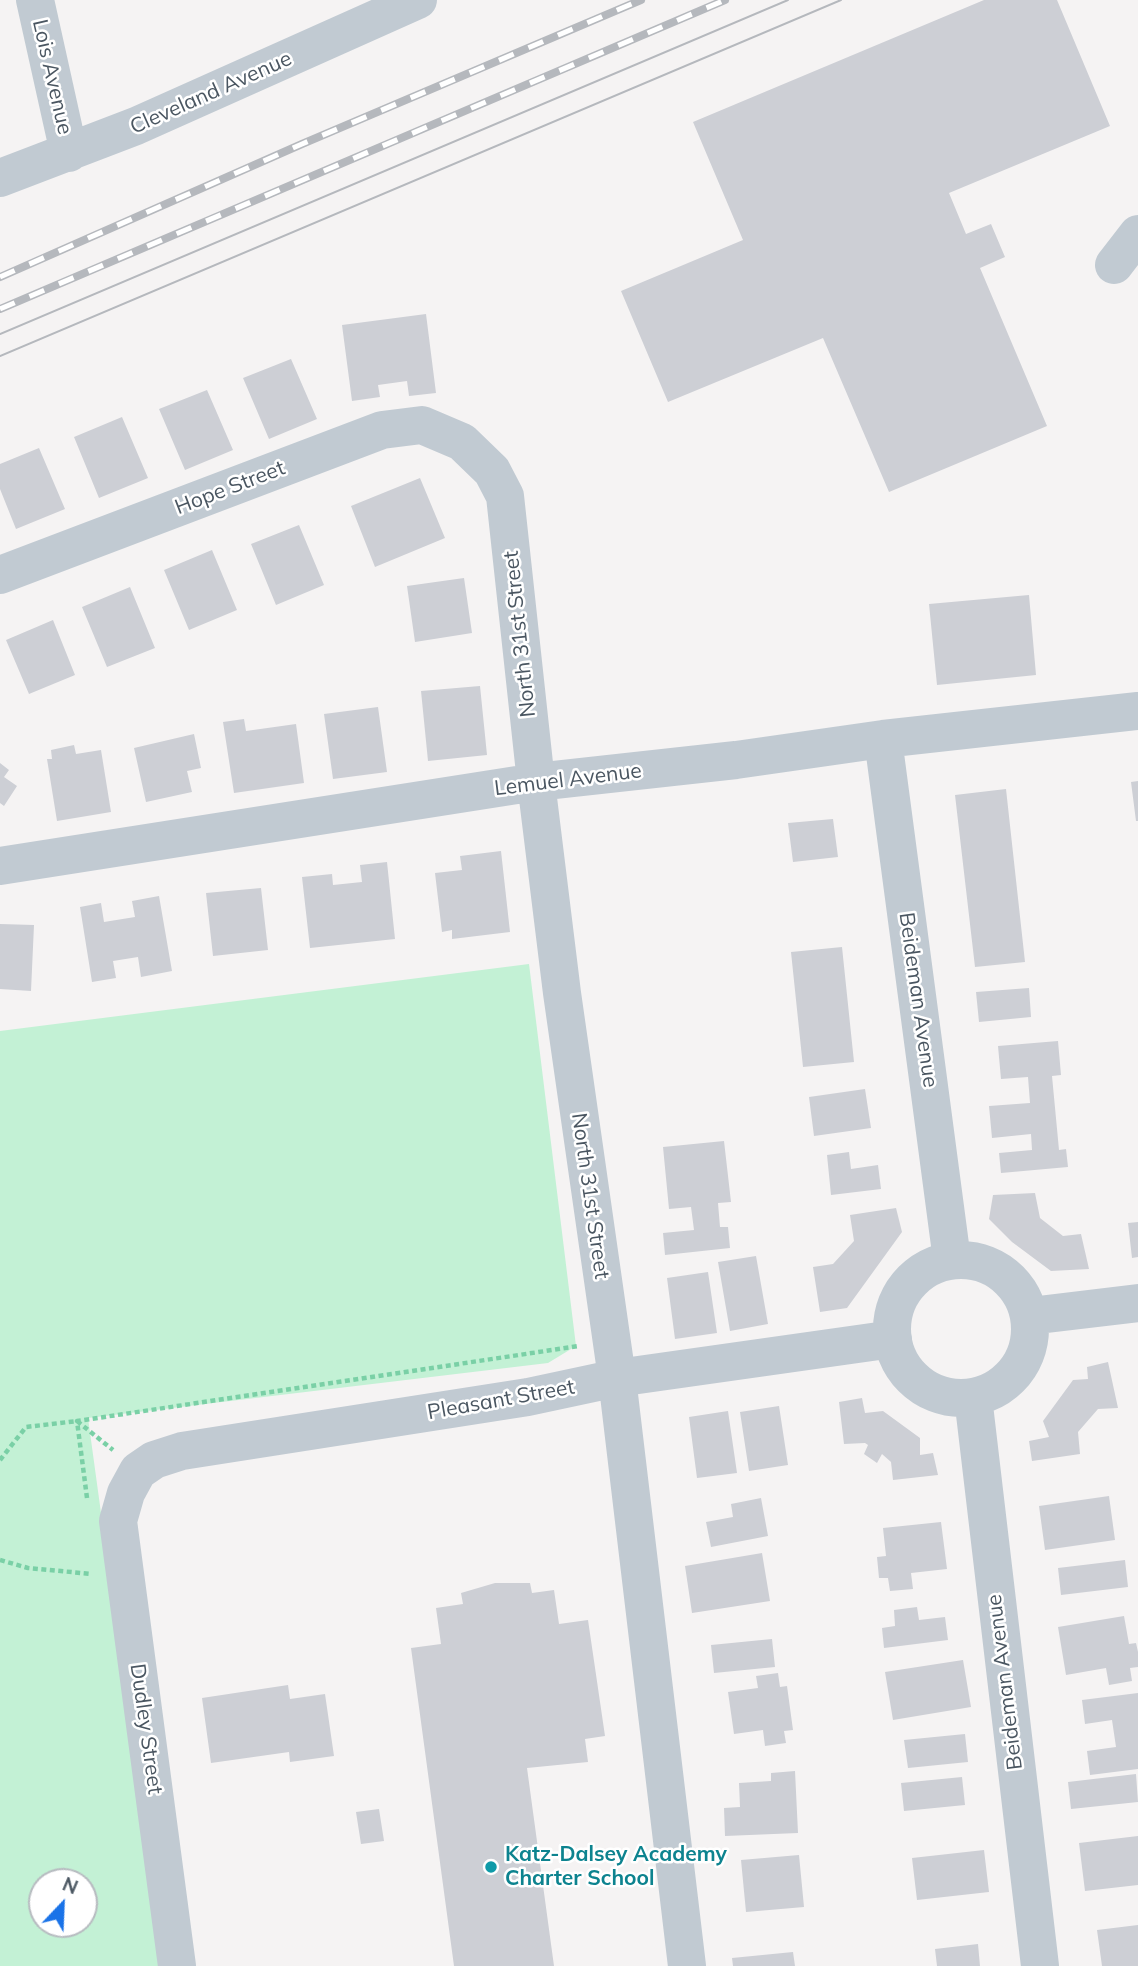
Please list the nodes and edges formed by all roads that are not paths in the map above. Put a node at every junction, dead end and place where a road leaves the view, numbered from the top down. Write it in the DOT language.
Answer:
graph roads {
  1 [pos="35,0"];
  2 [pos="407,2"];
  3 [pos="69,153"];
  4 [pos="0,177"];
  5 [pos="1138,234"];
  6 [pos="1114,265"];
  7 [pos="462,442"];
  8 [pos="0,575"];
  9 [pos="1138,711"];
  10 [pos="883,739"];
  11 [pos="536,782"];
  12 [pos="0,866"];
  13 [pos="952,1260"];
  14 [pos="1138,1303"];
  15 [pos="1030,1316"];
  16 [pos="893,1339"];
  17 [pos="617,1378"];
  18 [pos="973,1398"];
  19 [pos="132,1482"];
  20 [pos="177,1966"];
  21 [pos="687,1966"];
  22 [pos="1040,1966"];
  1 -- 3 [label="street, Lois Avenue"];
  2 -- 3 [label="street, Cleveland Avenue"];
  3 -- 4 [label="street, Cleveland Avenue"];
  5 -- 6 [label="street"];
  7 -- 8 [label="street, Hope Street"];
  7 -- 11 [label="street, North 31st Street"];
  9 -- 10 [label="street, Lemuel Avenue"];
  10 -- 11 [label="street, Lemuel Avenue"];
  10 -- 13 [label="street, Beideman Avenue"];
  11 -- 12 [label="street, Lemuel Avenue"];
  11 -- 17 [label="street, North 31st Street"];
  13 -- 15 [label="street"];
  13 -- 16 [label="street"];
  14 -- 15 [label="street"];
  15 -- 18 [label="street"];
  16 -- 17 [label="street, Pleasant Street"];
  16 -- 18 [label="street"];
  17 -- 19 [label="street, Pleasant Street"];
  17 -- 21 [label="street, North 31st Street"];
  18 -- 22 [label="street, Beideman Avenue"];
  19 -- 20 [label="street, Dudley Street"];
}
